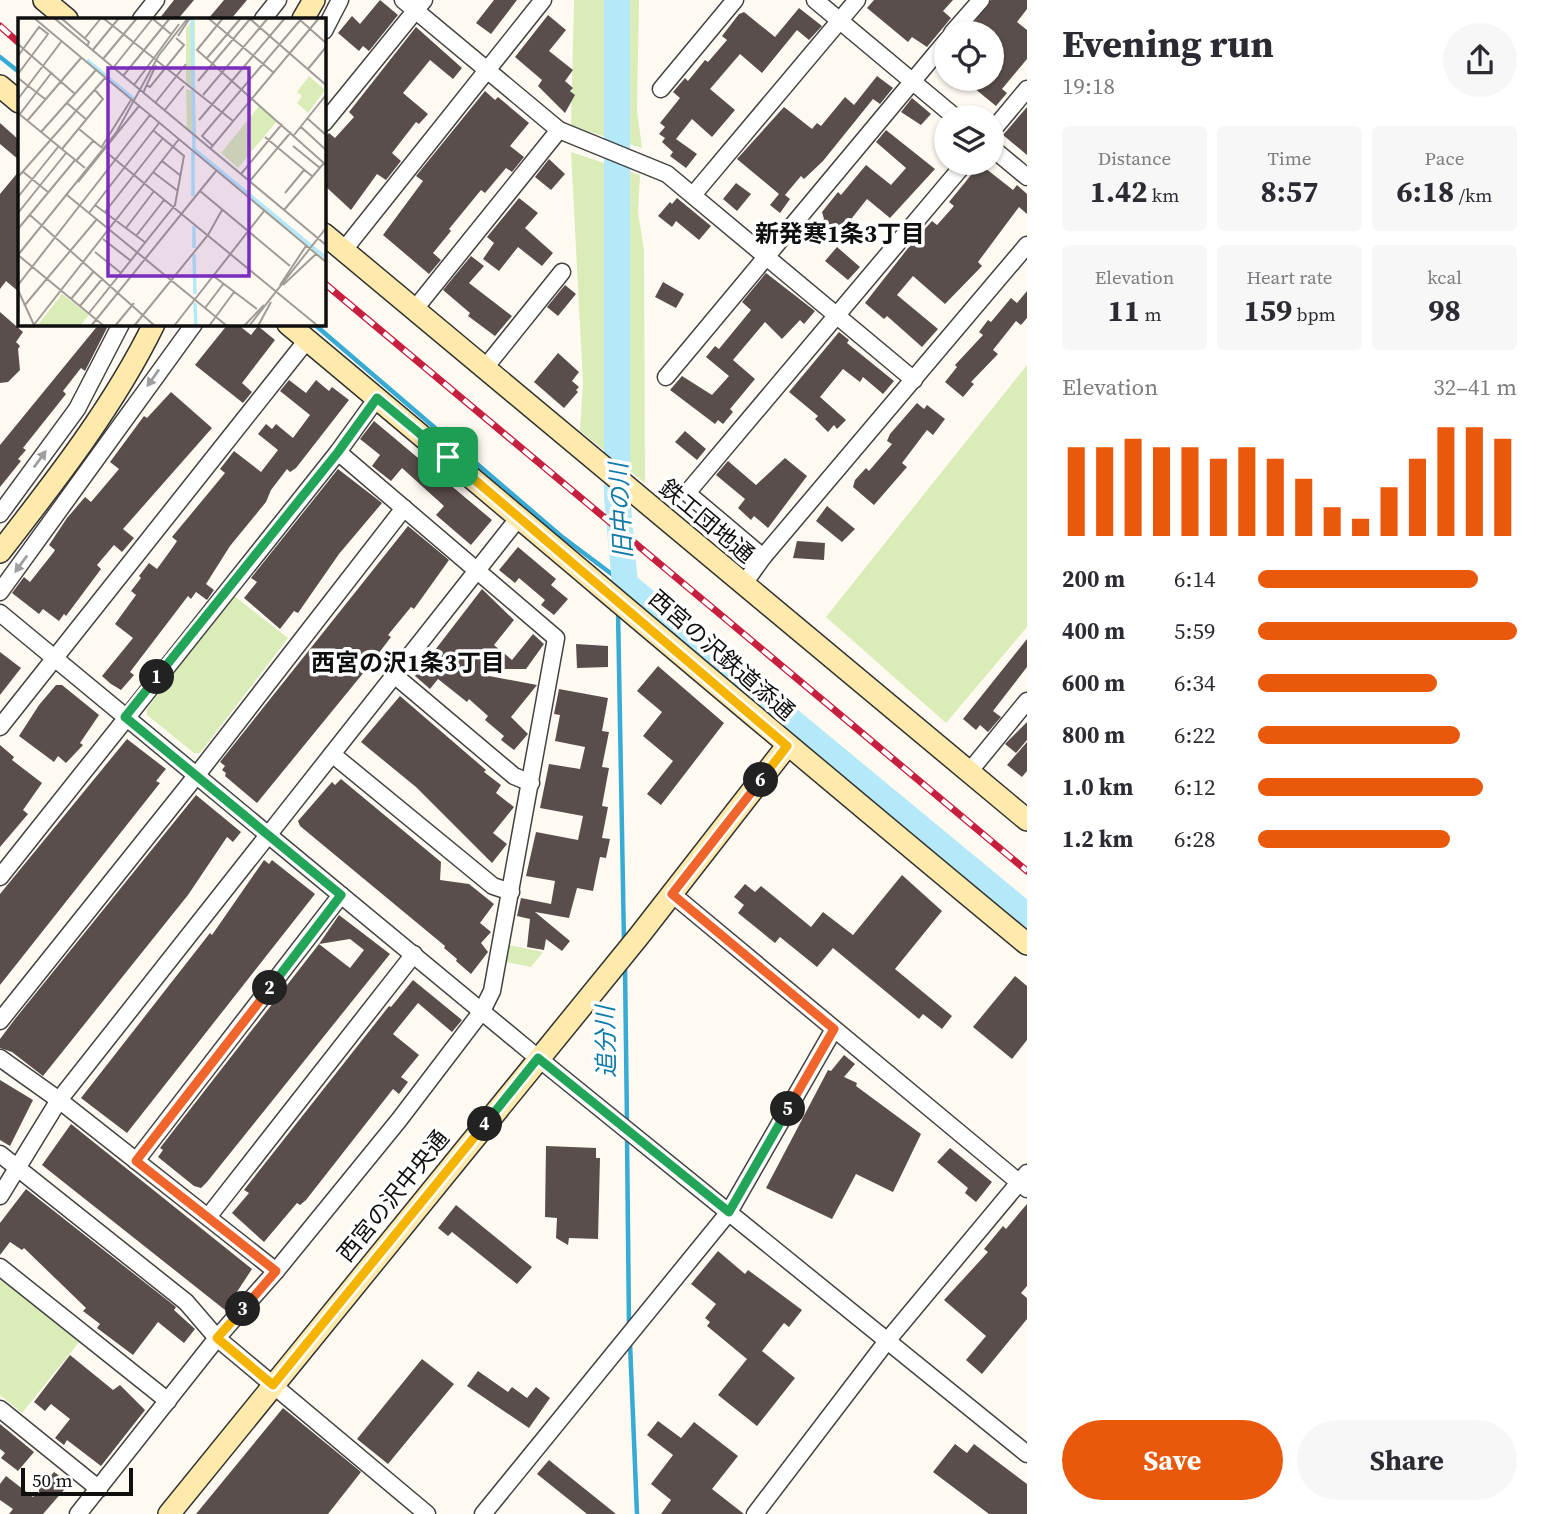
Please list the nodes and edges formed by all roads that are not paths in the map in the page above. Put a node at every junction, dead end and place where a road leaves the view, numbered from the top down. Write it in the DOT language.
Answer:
graph roads {
  1 [pos="44,0"];
  2 [pos="156,0"];
  3 [pos="278,0"];
  4 [pos="314,0"];
  5 [pos="340,0"];
  6 [pos="542,0"];
  7 [pos="735,0"];
  8 [pos="815,0"];
  9 [pos="858,0"];
  10 [pos="981,0"];
  11 [pos="414,4"];
  12 [pos="66,18"];
  13 [pos="142,18"];
  14 [pos="264,18"];
  15 [pos="304,18"];
  16 [pos="840,20"];
  17 [pos="963,21"];
  18 [pos="326,27"];
  19 [pos="934,55"];
  20 [pos="486,68"];
  21 [pos="912,81"];
  22 [pos="0,86"];
  23 [pos="661,89"];
  24 [pos="1027,89"];
  25 [pos="18,101"];
  26 [pos="941,105"];
  27 [pos="1004,117"];
  28 [pos="326,120"];
  29 [pos="559,130"];
  30 [pos="1004,158"];
  31 [pos="955,175"];
  32 [pos="1027,177"];
  33 [pos="693,195"];
  34 [pos="326,236"];
  35 [pos="1027,245"];
  36 [pos="343,251"];
  37 [pos="766,255"];
  38 [pos="562,272"];
  39 [pos="414,310"];
  40 [pos="838,316"];
  41 [pos="120,326"];
  42 [pos="153,326"];
  43 [pos="193,326"];
  44 [pos="290,326"];
  45 [pos="307,340"];
  46 [pos="484,369"];
  47 [pos="666,377"];
  48 [pos="914,380"];
  49 [pos="377,398"];
  50 [pos="338,452"];
  51 [pos="404,509"];
  52 [pos="0,514"];
  53 [pos="520,516"];
  54 [pos="0,552"];
  55 [pos="763,557"];
  56 [pos="476,570"];
  57 [pos="743,585"];
  58 [pos="0,592"];
  59 [pos="0,613"];
  60 [pos="54,658"];
  61 [pos="393,674"];
  62 [pos="1027,701"];
  63 [pos="125,717"];
  64 [pos="0,727"];
  65 [pos="787,746"];
  66 [pos="332,754"];
  67 [pos="969,772"];
  68 [pos="196,776"];
  69 [pos="531,782"];
  70 [pos="1027,820"];
  71 [pos="267,835"];
  72 [pos="0,877"];
  73 [pos="510,891"];
  74 [pos="672,894"];
  75 [pos="341,895"];
  76 [pos="1027,944"];
  77 [pos="414,954"];
  78 [pos="482,1011"];
  79 [pos="0,1021"];
  80 [pos="834,1029"];
  81 [pos="0,1058"];
  82 [pos="538,1058"];
  83 [pos="59,1100"];
  84 [pos="0,1154"];
  85 [pos="136,1161"];
  86 [pos="19,1168"];
  87 [pos="1024,1181"];
  88 [pos="0,1196"];
  89 [pos="729,1212"];
  90 [pos="208,1217"];
  91 [pos="0,1267"];
  92 [pos="276,1271"];
  93 [pos="217,1338"];
  94 [pos="887,1341"];
  95 [pos="273,1385"];
  96 [pos="168,1401"];
  97 [pos="0,1409"];
  98 [pos="1027,1454"];
  99 [pos="99,1489"];
  100 [pos="764,1511"];
  101 [pos="78,1514"];
  102 [pos="169,1514"];
  103 [pos="427,1514"];
  104 [pos="483,1514"];
  1 -- 12 [label="street"];
  2 -- 13 [label="street"];
  3 -- 14 [label="street"];
  4 -- 15 [label="street"];
  5 -- 18 [label="street"];
  6 -- 20 [label="street"];
  7 -- 23 [label="street"];
  8 -- 16 [label="street"];
  9 -- 16 [label="street"];
  10 -- 17 [label="street"];
  11 -- 20 [label="street"];
  11 -- 28 [label="street"];
  16 -- 21 [label="street"];
  16 -- 33 [label="street"];
  19 -- 21 [label="street"];
  20 -- 29 [label="street"];
  20 -- 36 [label="street"];
  21 -- 26 [label="street"];
  21 -- 37 [label="street"];
  22 -- 25 [label="street"];
  24 -- 27 [label="street"];
  29 -- 33 [label="street"];
  29 -- 39 [label="street"];
  30 -- 32 [label="street"];
  31 -- 40 [label="street"];
  33 -- 37 [label="street"];
  34 -- 36 [label="street, 鉄工団地通"];
  35 -- 48 [label="street"];
  36 -- 39 [label="street, 鉄工団地通"];
  37 -- 40 [label="street"];
  37 -- 47 [label="street"];
  38 -- 46 [label="street"];
  39 -- 46 [label="street, 鉄工団地通"];
  40 -- 48 [label="street"];
  40 -- 55 [label="street"];
  52 -- 41 [label="street, one-way"];
  42 -- 54 [label="street"];
  43 -- 58 [label="street, one-way"];
  44 -- 45 [label="street, 西宮の沢鉄道添通"];
  45 -- 49 [label="street, 西宮の沢鉄道添通"];
  45 -- 60 [label="street"];
  46 -- 57 [label="street, 鉄工団地通"];
  48 -- 55 [label="street"];
  49 -- 50 [label="street"];
  49 -- 53 [label="street, 西宮の沢鉄道添通"];
  50 -- 51 [label="street"];
  50 -- 63 [label="street"];
  51 -- 56 [label="street"];
  51 -- 68 [label="street"];
  53 -- 56 [label="street"];
  53 -- 65 [label="street, 西宮の沢鉄道添通"];
  55 -- 57 [label="street"];
  56 -- 61 [label="street"];
  56 -- 69 [label="street"];
  57 -- 67 [label="street, 鉄工団地通"];
  59 -- 60 [label="street"];
  60 -- 63 [label="street"];
  60 -- 64 [label="street"];
  61 -- 66 [label="street"];
  61 -- 69 [label="street"];
  62 -- 67 [label="street"];
  63 -- 68 [label="street"];
  63 -- 72 [label="street"];
  65 -- 74 [label="street, 西宮の沢中央通"];
  65 -- 76 [label="street, 西宮の沢鉄道添通"];
  66 -- 71 [label="street"];
  66 -- 73 [label="street"];
  67 -- 70 [label="street, 鉄工団地通"];
  68 -- 71 [label="street"];
  68 -- 79 [label="street"];
  69 -- 73 [label="street"];
  71 -- 75 [label="street"];
  71 -- 83 [label="street"];
  73 -- 78 [label="street"];
  74 -- 80 [label="street"];
  74 -- 82 [label="street, 西宮の沢中央通"];
  75 -- 77 [label="street"];
  75 -- 85 [label="street"];
  77 -- 78 [label="street"];
  77 -- 90 [label="street"];
  78 -- 82 [label="street"];
  78 -- 92 [label="street"];
  80 -- 87 [label="street"];
  80 -- 89 [label="street"];
  81 -- 83 [label="street"];
  82 -- 89 [label="street"];
  82 -- 95 [label="street, 西宮の沢中央通"];
  83 -- 85 [label="street"];
  83 -- 86 [label="street"];
  84 -- 86 [label="street"];
  85 -- 90 [label="street"];
  86 -- 88 [label="street"];
  86 -- 93 [label="street"];
  87 -- 94 [label="street"];
  89 -- 94 [label="street"];
  89 -- 104 [label="street"];
  90 -- 92 [label="street"];
  91 -- 96 [label="street"];
  92 -- 93 [label="street"];
  93 -- 95 [label="street"];
  93 -- 96 [label="street"];
  94 -- 98 [label="street"];
  94 -- 100 [label="street"];
  95 -- 102 [label="street, 西宮の沢中央通"];
  95 -- 103 [label="street"];
  96 -- 99 [label="street"];
  97 -- 99 [label="street"];
  99 -- 101 [label="street"];
}
